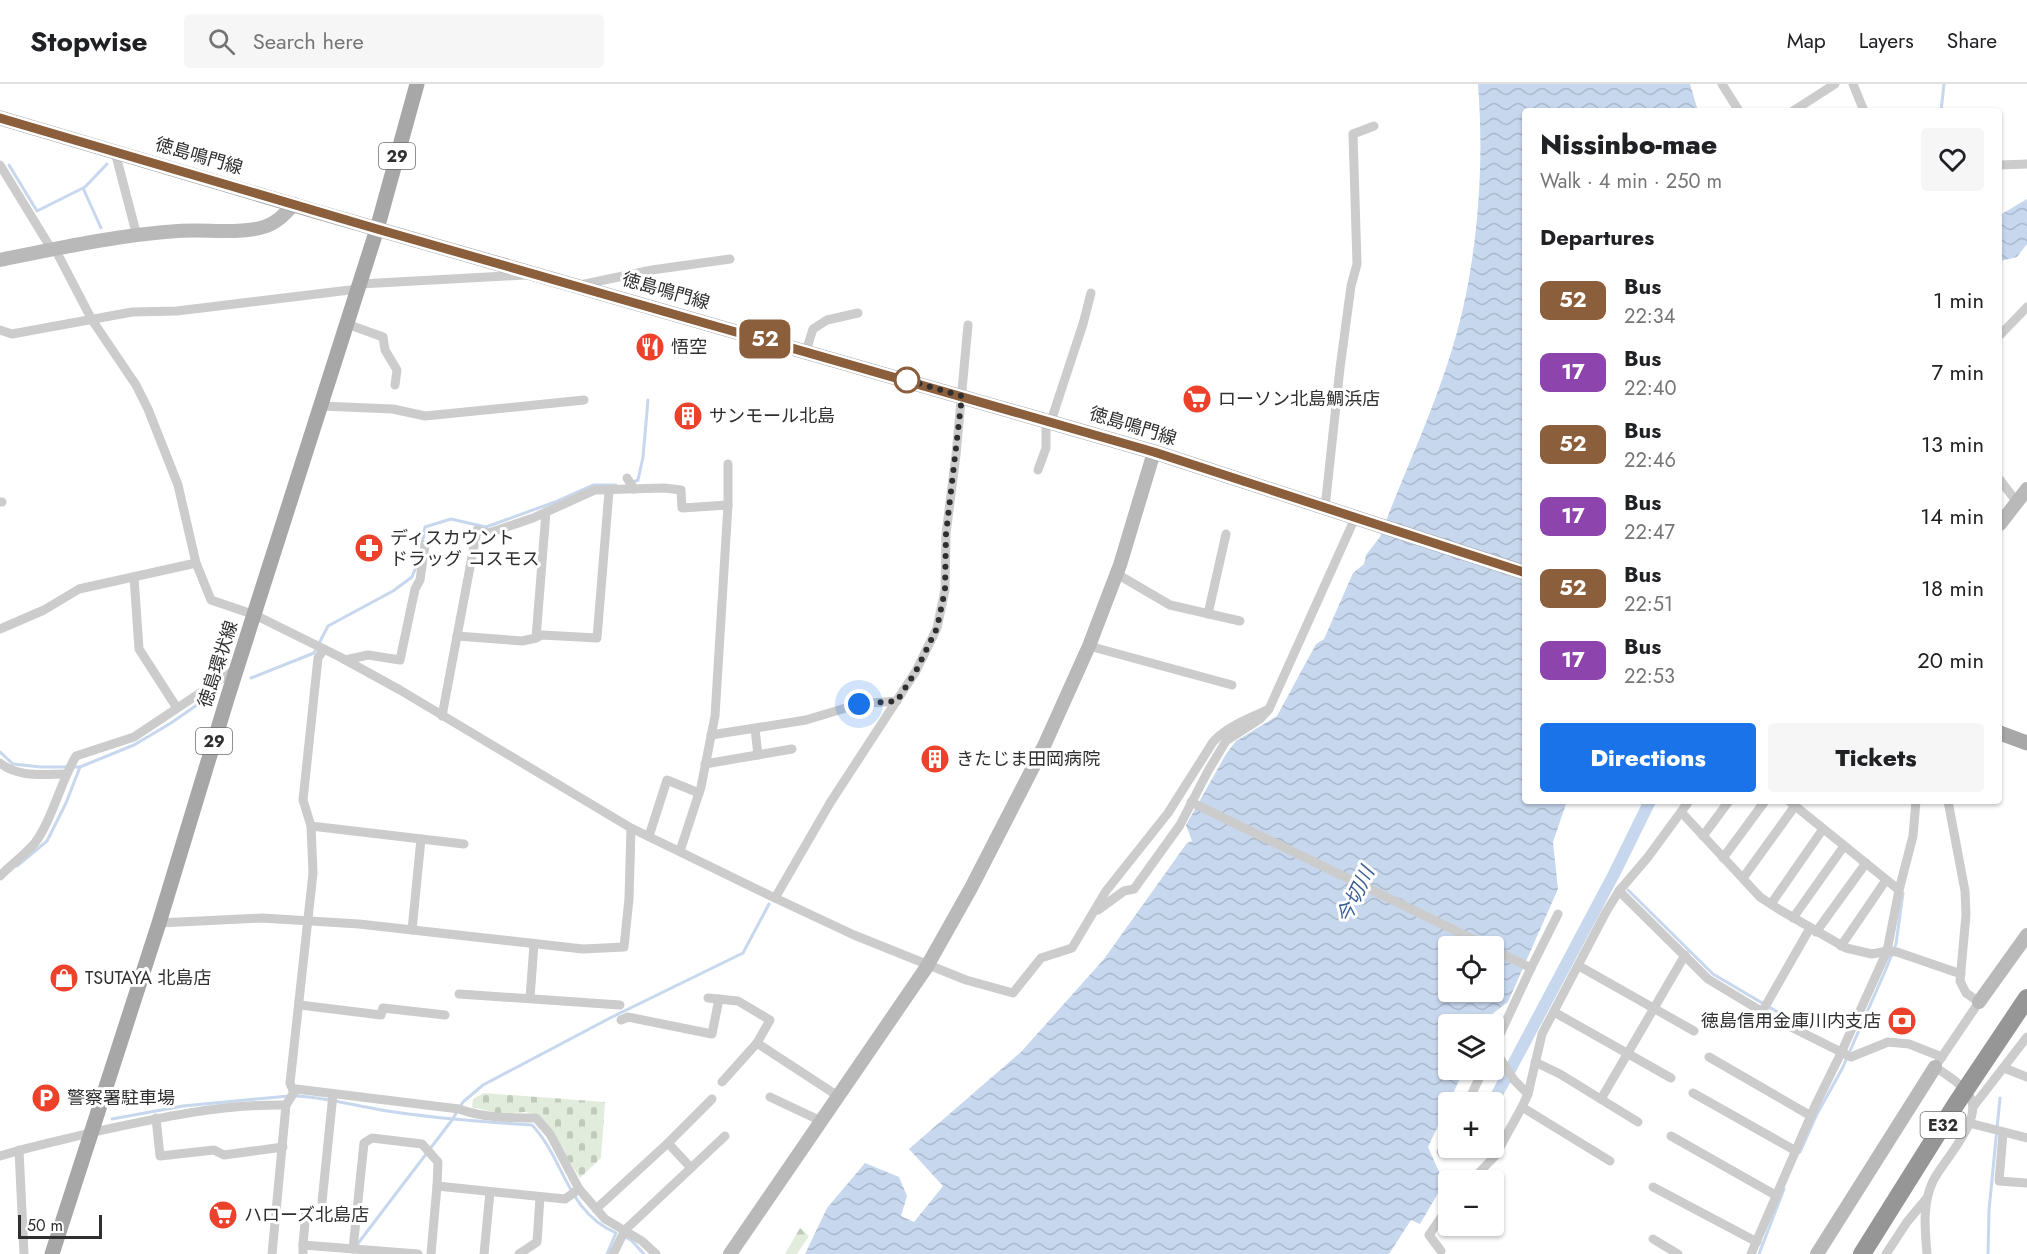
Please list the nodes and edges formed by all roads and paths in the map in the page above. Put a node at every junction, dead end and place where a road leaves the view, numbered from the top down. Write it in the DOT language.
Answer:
graph roads {
  1 [pos="417,84"];
  2 [pos="1722,84"];
  3 [pos="1835,84"];
  4 [pos="1853,84"];
  5 [pos="1737,108"];
  6 [pos="1798,108"];
  7 [pos="1863,108"];
  8 [pos="0,118"];
  9 [pos="1374,126"];
  10 [pos="115,152"];
  11 [pos="2027,164"];
  12 [pos="0,165"];
  13 [pos="2002,165"];
  14 [pos="294,204"];
  15 [pos="377,229"];
  16 [pos="137,236"];
  17 [pos="53,249"];
  18 [pos="730,259"];
  19 [pos="0,260"];
  20 [pos="539,275"];
  21 [pos="578,286"];
  22 [pos="359,287"];
  23 [pos="1092,293"];
  24 [pos="2027,307"];
  25 [pos="858,313"];
  26 [pos="92,320"];
  27 [pos="347,324"];
  28 [pos="968,325"];
  29 [pos="0,330"];
  30 [pos="2002,333"];
  31 [pos="806,351"];
  32 [pos="395,385"];
  33 [pos="962,396"];
  34 [pos="584,400"];
  35 [pos="321,406"];
  36 [pos="1048,421"];
  37 [pos="1154,452"];
  38 [pos="728,464"];
  39 [pos="1038,470"];
  40 [pos="627,478"];
  41 [pos="2002,481"];
  42 [pos="634,489"];
  43 [pos="609,491"];
  44 [pos="2024,494"];
  45 [pos="728,506"];
  46 [pos="1325,508"];
  47 [pos="546,512"];
  48 [pos="1358,518"];
  49 [pos="2002,522"];
  50 [pos="1226,534"];
  51 [pos="425,545"];
  52 [pos="196,563"];
  53 [pos="1522,572"];
  54 [pos="1117,574"];
  55 [pos="134,577"];
  56 [pos="1208,614"];
  57 [pos="255,615"];
  58 [pos="1240,621"];
  59 [pos="0,629"];
  60 [pos="457,636"];
  61 [pos="536,638"];
  62 [pos="1089,646"];
  63 [pos="324,649"];
  64 [pos="345,660"];
  65 [pos="236,669"];
  66 [pos="1232,684"];
  67 [pos="897,701"];
  68 [pos="177,708"];
  69 [pos="1269,709"];
  70 [pos="442,716"];
  71 [pos="755,729"];
  72 [pos="2002,734"];
  73 [pos="711,735"];
  74 [pos="2027,743"];
  75 [pos="792,749"];
  76 [pos="758,755"];
  77 [pos="0,764"];
  78 [pos="705,764"];
  79 [pos="66,774"];
  80 [pos="699,793"];
  81 [pos="1193,803"];
  82 [pos="1687,804"];
  83 [pos="1727,804"];
  84 [pos="1762,804"];
  85 [pos="1792,804"];
  86 [pos="1916,804"];
  87 [pos="1949,804"];
  88 [pos="1682,813"];
  89 [pos="311,826"];
  90 [pos="631,828"];
  91 [pos="1823,829"];
  92 [pos="649,836"];
  93 [pos="1703,836"];
  94 [pos="421,839"];
  95 [pos="464,844"];
  96 [pos="1844,846"];
  97 [pos="680,851"];
  98 [pos="1724,858"];
  99 [pos="1866,863"];
  100 [pos="0,876"];
  101 [pos="1743,878"];
  102 [pos="1886,880"];
  103 [pos="1899,890"];
  104 [pos="1619,891"];
  105 [pos="775,898"];
  106 [pos="1771,904"];
  107 [pos="1095,911"];
  108 [pos="1558,914"];
  109 [pos="1793,918"];
  110 [pos="307,921"];
  111 [pos="159,923"];
  112 [pos="412,930"];
  113 [pos="1813,930"];
  114 [pos="2027,935"];
  115 [pos="1466,936"];
  116 [pos="534,944"];
  117 [pos="1841,946"];
  118 [pos="1891,951"];
  119 [pos="1504,955"];
  120 [pos="1685,955"];
  121 [pos="928,965"];
  122 [pos="1579,966"];
  123 [pos="1528,967"];
  124 [pos="1961,974"];
  125 [pos="459,994"];
  126 [pos="530,998"];
  127 [pos="708,998"];
  128 [pos="2027,998"];
  129 [pos="719,999"];
  130 [pos="1979,1002"];
  131 [pos="300,1005"];
  132 [pos="620,1005"];
  133 [pos="1653,1008"];
  134 [pos="1554,1012"];
  135 [pos="1762,1012"];
  136 [pos="445,1015"];
  137 [pos="621,1020"];
  138 [pos="1504,1024"];
  139 [pos="1694,1031"];
  140 [pos="2027,1037"];
  141 [pos="757,1043"];
  142 [pos="1627,1054"];
  143 [pos="1846,1055"];
  144 [pos="1709,1057"];
  145 [pos="1535,1062"];
  146 [pos="1938,1062"];
  147 [pos="1504,1065"];
  148 [pos="2004,1068"];
  149 [pos="2027,1077"];
  150 [pos="1671,1078"];
  151 [pos="722,1082"];
  152 [pos="294,1093"];
  153 [pos="1693,1093"];
  154 [pos="333,1094"];
  155 [pos="1528,1094"];
  156 [pos="838,1096"];
  157 [pos="770,1097"];
  158 [pos="712,1099"];
  159 [pos="1601,1099"];
  160 [pos="286,1105"];
  161 [pos="1522,1107"];
  162 [pos="1973,1107"];
  163 [pos="1811,1116"];
  164 [pos="156,1118"];
  165 [pos="821,1121"];
  166 [pos="1638,1122"];
  167 [pos="1969,1123"];
  168 [pos="1998,1131"];
  169 [pos="90,1133"];
  170 [pos="725,1136"];
  171 [pos="1671,1136"];
  172 [pos="2027,1138"];
  173 [pos="668,1143"];
  174 [pos="283,1147"];
  175 [pos="19,1150"];
  176 [pos="1796,1151"];
  177 [pos="0,1156"];
  178 [pos="1610,1161"];
  179 [pos="691,1168"];
  180 [pos="1482,1170"];
  181 [pos="2027,1183"];
  182 [pos="437,1186"];
  183 [pos="1653,1187"];
  184 [pos="579,1189"];
  185 [pos="490,1192"];
  186 [pos="1776,1196"];
  187 [pos="540,1197"];
  188 [pos="1928,1198"];
  189 [pos="322,1202"];
  190 [pos="596,1209"];
  191 [pos="306,1210"];
  192 [pos="1438,1222"];
  193 [pos="625,1230"];
  194 [pos="1653,1239"];
  195 [pos="1757,1242"];
  196 [pos="303,1249"];
  197 [pos="352,1249"];
  198 [pos="377,1252"];
  199 [pos="1442,1253"];
  200 [pos="24,1254"];
  201 [pos="52,1254"];
  202 [pos="272,1254"];
  203 [pos="418,1254"];
  204 [pos="431,1254"];
  205 [pos="484,1254"];
  206 [pos="519,1254"];
  207 [pos="613,1254"];
  208 [pos="656,1254"];
  209 [pos="730,1254"];
  210 [pos="1678,1254"];
  211 [pos="1751,1254"];
  212 [pos="1817,1254"];
  213 [pos="1862,1254"];
  214 [pos="1886,1254"];
  215 [pos="1927,1254"];
  1 -- 15 [label="main road, 徳島環状線 / 29"];
  2 -- 5 [label="street"];
  3 -- 6 [label="street"];
  4 -- 7 [label="street"];
  8 -- 10 [label="main road, 徳島鳴門線"];
  9 -- 46 [label="street"];
  10 -- 14 [label="main road, 徳島鳴門線"];
  10 -- 16 [label="street"];
  11 -- 13 [label="street"];
  12 -- 17 [label="street"];
  14 -- 15 [label="main road, 徳島鳴門線"];
  14 -- 16 [label="street"];
  15 -- 20 [label="main road, 徳島鳴門線"];
  15 -- 22 [label="main road, 徳島環状線 / 29"];
  16 -- 17 [label="street"];
  17 -- 19 [label="street"];
  17 -- 26 [label="street"];
  18 -- 21 [label="street"];
  20 -- 21 [label="main road, 徳島鳴門線"];
  20 -- 22 [label="street"];
  21 -- 31 [label="main road, 徳島鳴門線"];
  22 -- 26 [label="street"];
  22 -- 27 [label="main road, 徳島環状線 / 29"];
  23 -- 36 [label="street"];
  24 -- 30 [label="street"];
  25 -- 31 [label="street"];
  26 -- 29 [label="street"];
  26 -- 52 [label="street"];
  27 -- 32 [label="street"];
  27 -- 35 [label="main road, 徳島環状線 / 29"];
  28 -- 33 [label="street"];
  31 -- 33 [label="main road, 徳島鳴門線"];
  33 -- 36 [label="main road, 徳島鳴門線"];
  33 -- 67 [label="street"];
  34 -- 35 [label="street"];
  35 -- 57 [label="main road, 徳島環状線 / 29"];
  36 -- 37 [label="main road, 徳島鳴門線"];
  36 -- 39 [label="street"];
  37 -- 46 [label="main road, 徳島鳴門線"];
  37 -- 54 [label="street"];
  38 -- 45 [label="street"];
  40 -- 42 [label="street"];
  41 -- 44 [label="street"];
  42 -- 43 [label="street"];
  42 -- 45 [label="street"];
  43 -- 47 [label="street"];
  43 -- 61 [label="street"];
  44 -- 49 [label="street"];
  45 -- 73 [label="street"];
  46 -- 48 [label="main road, 徳島鳴門線"];
  47 -- 60 [label="street"];
  47 -- 61 [label="street"];
  48 -- 53 [label="main road, 徳島鳴門線"];
  48 -- 69 [label="street"];
  50 -- 56 [label="street"];
  51 -- 64 [label="street"];
  52 -- 55 [label="street"];
  52 -- 57 [label="street"];
  54 -- 56 [label="street"];
  54 -- 62 [label="street"];
  55 -- 59 [label="street"];
  55 -- 68 [label="street"];
  56 -- 58 [label="street"];
  57 -- 63 [label="street"];
  57 -- 65 [label="main road, 徳島環状線 / 29"];
  60 -- 61 [label="street"];
  60 -- 70 [label="street"];
  62 -- 66 [label="street"];
  62 -- 121 [label="street"];
  63 -- 64 [label="street"];
  63 -- 89 [label="street"];
  64 -- 70 [label="street"];
  65 -- 68 [label="street"];
  65 -- 111 [label="main road, 徳島環状線 / 29"];
  67 -- 71 [label="street"];
  67 -- 105 [label="street"];
  68 -- 79 [label="street"];
  69 -- 81 [label="street"];
  69 -- 107 [label="street"];
  70 -- 90 [label="street"];
  71 -- 73 [label="street"];
  71 -- 76 [label="street"];
  72 -- 74 [label="main road"];
  73 -- 78 [label="street"];
  75 -- 76 [label="street"];
  76 -- 78 [label="street"];
  77 -- 79 [label="street"];
  78 -- 80 [label="street"];
  79 -- 100 [label="street"];
  80 -- 92 [label="street"];
  80 -- 97 [label="street"];
  81 -- 107 [label="street"];
  81 -- 115 [label="street"];
  82 -- 88 [label="street"];
  83 -- 93 [label="street"];
  84 -- 98 [label="street"];
  85 -- 91 [label="street"];
  85 -- 101 [label="street"];
  86 -- 103 [label="street"];
  87 -- 124 [label="street"];
  88 -- 93 [label="street"];
  88 -- 104 [label="street"];
  89 -- 94 [label="street"];
  89 -- 110 [label="street"];
  90 -- 92 [label="street"];
  90 -- 116 [label="street"];
  91 -- 96 [label="street"];
  91 -- 106 [label="street"];
  92 -- 97 [label="street"];
  93 -- 98 [label="street"];
  94 -- 95 [label="street"];
  94 -- 112 [label="street"];
  96 -- 99 [label="street"];
  96 -- 109 [label="street"];
  97 -- 105 [label="street"];
  98 -- 101 [label="street"];
  99 -- 102 [label="street"];
  99 -- 113 [label="street"];
  101 -- 106 [label="street"];
  102 -- 103 [label="street"];
  102 -- 117 [label="street"];
  103 -- 118 [label="street"];
  104 -- 120 [label="street"];
  104 -- 122 [label="street"];
  105 -- 121 [label="street"];
  106 -- 109 [label="street"];
  107 -- 121 [label="street"];
  108 -- 123 [label="street"];
  109 -- 113 [label="street"];
  110 -- 111 [label="street"];
  110 -- 112 [label="street"];
  110 -- 131 [label="street"];
  111 -- 169 [label="main road, 徳島環状線 / 29"];
  112 -- 116 [label="street"];
  113 -- 117 [label="street"];
  113 -- 135 [label="street"];
  114 -- 130 [label="street"];
  116 -- 126 [label="street"];
  117 -- 118 [label="street"];
  118 -- 124 [label="street"];
  118 -- 143 [label="street"];
  119 -- 123 [label="street"];
  120 -- 133 [label="street"];
  120 -- 135 [label="street"];
  121 -- 156 [label="street"];
  122 -- 133 [label="street"];
  122 -- 134 [label="street"];
  123 -- 138 [label="street"];
  124 -- 130 [label="street"];
  125 -- 126 [label="street"];
  126 -- 132 [label="street"];
  127 -- 129 [label="street"];
  128 -- 213 [label="highway, E32, bridge"];
  129 -- 137 [label="street"];
  129 -- 141 [label="street"];
  130 -- 146 [label="street"];
  131 -- 136 [label="street"];
  131 -- 152 [label="street"];
  133 -- 139 [label="street"];
  133 -- 142 [label="street"];
  134 -- 142 [label="street"];
  134 -- 145 [label="street"];
  135 -- 143 [label="street"];
  140 -- 148 [label="street"];
  141 -- 151 [label="street"];
  141 -- 156 [label="street"];
  142 -- 150 [label="street"];
  142 -- 159 [label="street"];
  143 -- 146 [label="street"];
  143 -- 163 [label="street"];
  144 -- 163 [label="street"];
  145 -- 155 [label="street"];
  145 -- 159 [label="street"];
  146 -- 162 [label="street"];
  146 -- 212 [label="street"];
  147 -- 155 [label="street"];
  148 -- 149 [label="street"];
  148 -- 162 [label="street"];
  152 -- 154 [label="street"];
  152 -- 160 [label="street"];
  153 -- 176 [label="street"];
  154 -- 184 [label="street"];
  154 -- 189 [label="street"];
  155 -- 161 [label="street"];
  156 -- 165 [label="street"];
  157 -- 165 [label="street"];
  158 -- 173 [label="street"];
  159 -- 166 [label="street"];
  160 -- 164 [label="street"];
  160 -- 174 [label="street"];
  161 -- 178 [label="street"];
  161 -- 180 [label="street"];
  162 -- 167 [label="street"];
  163 -- 176 [label="street"];
  164 -- 169 [label="street"];
  164 -- 174 [label="street"];
  165 -- 209 [label="street"];
  167 -- 168 [label="street"];
  167 -- 188 [label="street"];
  168 -- 172 [label="street"];
  168 -- 181 [label="street"];
  169 -- 175 [label="street"];
  169 -- 201 [label="main road, 徳島環状線 / 29"];
  170 -- 179 [label="street"];
  171 -- 186 [label="street"];
  173 -- 179 [label="street"];
  173 -- 190 [label="street"];
  174 -- 202 [label="street"];
  175 -- 177 [label="street"];
  175 -- 200 [label="street"];
  176 -- 186 [label="street"];
  179 -- 193 [label="street"];
  182 -- 185 [label="street"];
  182 -- 197 [label="street"];
  182 -- 204 [label="street"];
  183 -- 195 [label="street"];
  184 -- 187 [label="street"];
  184 -- 190 [label="street"];
  185 -- 187 [label="street"];
  185 -- 205 [label="street"];
  186 -- 195 [label="street"];
  187 -- 206 [label="street"];
  188 -- 214 [label="street"];
  188 -- 215 [label="street"];
  190 -- 193 [label="street"];
  191 -- 196 [label="street"];
  192 -- 199 [label="street"];
  193 -- 207 [label="street"];
  193 -- 208 [label="street"];
  194 -- 210 [label="street"];
  195 -- 211 [label="street"];
  196 -- 197 [label="street"];
  197 -- 198 [label="street"];
  198 -- 203 [label="street"];
}
